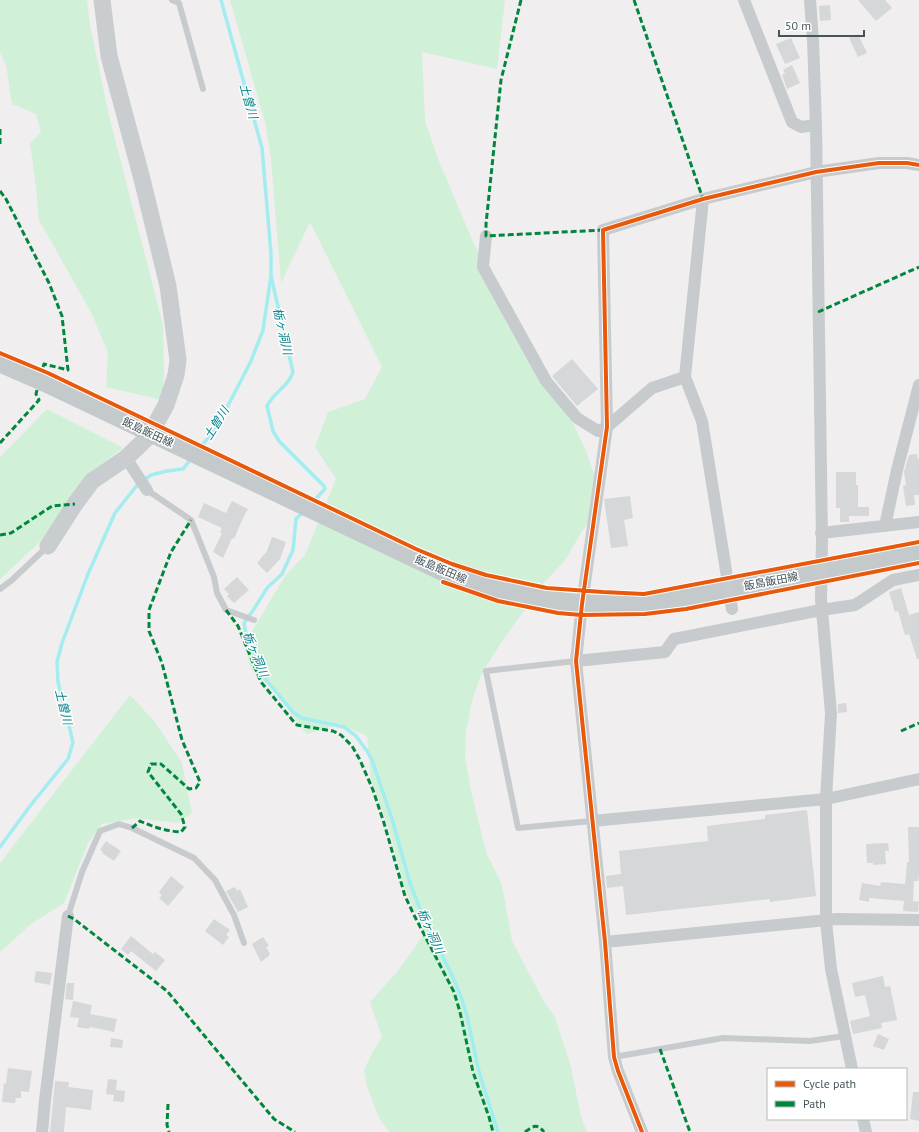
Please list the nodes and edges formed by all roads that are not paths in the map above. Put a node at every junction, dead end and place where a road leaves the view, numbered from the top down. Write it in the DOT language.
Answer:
graph roads {
  1 [pos="102,0"];
  2 [pos="172,0"];
  3 [pos="744,0"];
  4 [pos="810,0"];
  5 [pos="203,89"];
  6 [pos="816,125"];
  7 [pos="919,165"];
  8 [pos="816,172"];
  9 [pos="702,199"];
  10 [pos="486,236"];
  11 [pos="0,363"];
  12 [pos="685,377"];
  13 [pos="919,385"];
  14 [pos="607,427"];
  15 [pos="126,458"];
  16 [pos="147,490"];
  17 [pos="919,522"];
  18 [pos="885,526"];
  19 [pos="821,537"];
  20 [pos="48,546"];
  21 [pos="919,553"];
  22 [pos="919,575"];
  23 [pos="0,589"];
  24 [pos="582,604"];
  25 [pos="821,604"];
  26 [pos="254,620"];
  27 [pos="734,626"];
  28 [pos="576,661"];
  29 [pos="919,779"];
  30 [pos="826,799"];
  31 [pos="592,821"];
  32 [pos="68,916"];
  33 [pos="919,920"];
  34 [pos="826,921"];
  35 [pos="605,942"];
  36 [pos="244,944"];
  37 [pos="844,1036"];
  38 [pos="614,1057"];
  39 [pos="852,1068"];
  40 [pos="863,1120"];
  41 [pos="42,1132"];
  42 [pos="642,1132"];
  43 [pos="866,1132"];
  1 -- 15 [label="street"];
  2 -- 5 [label="lane"];
  3 -- 6 [label="street"];
  4 -- 6 [label="street"];
  6 -- 8 [label="street"];
  7 -- 8 [label="street"];
  8 -- 9 [label="street"];
  8 -- 19 [label="street"];
  9 -- 12 [label="street"];
  9 -- 14 [label="street"];
  10 -- 14 [label="street"];
  11 -- 24 [label="main road, 飯島飯田線, bridge"];
  12 -- 14 [label="street"];
  12 -- 27 [label="street, bridge"];
  13 -- 18 [label="street"];
  14 -- 24 [label="street"];
  15 -- 16 [label="street"];
  15 -- 20 [label="street"];
  16 -- 26 [label="lane"];
  17 -- 18 [label="street"];
  18 -- 19 [label="street"];
  19 -- 25 [label="street, bridge"];
  20 -- 23 [label="lane"];
  21 -- 24 [label="main road, 飯島飯田線"];
  22 -- 25 [label="street"];
  24 -- 28 [label="street"];
  25 -- 27 [label="street"];
  25 -- 30 [label="street"];
  27 -- 28 [label="street"];
  28 -- 31 [label="street"];
  28 -- 31 [label="lane"];
  29 -- 30 [label="street"];
  30 -- 31 [label="street"];
  30 -- 34 [label="street"];
  31 -- 35 [label="street"];
  32 -- 36 [label="lane"];
  32 -- 41 [label="street"];
  33 -- 34 [label="street"];
  34 -- 35 [label="street"];
  34 -- 37 [label="street"];
  35 -- 38 [label="street"];
  37 -- 38 [label="lane"];
  37 -- 39 [label="street"];
  38 -- 42 [label="street"];
  40 -- 43 [label="street"];
}
